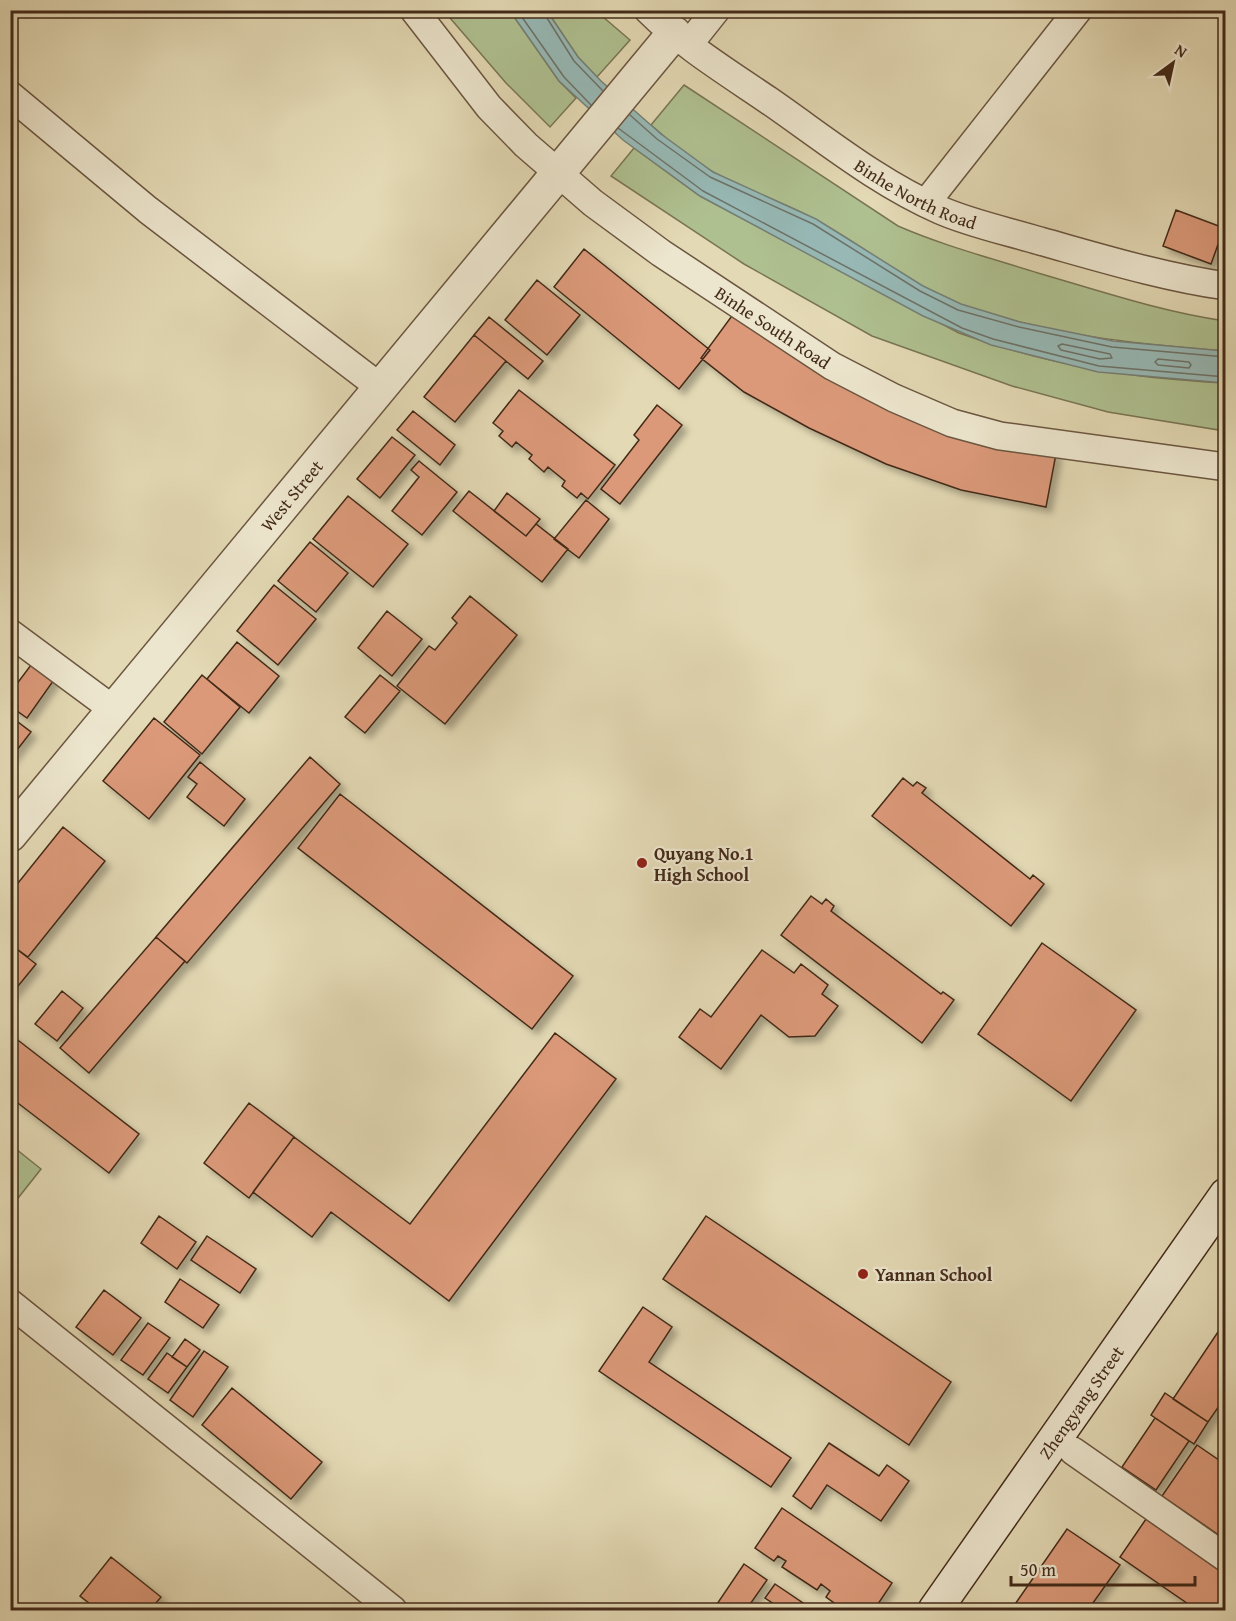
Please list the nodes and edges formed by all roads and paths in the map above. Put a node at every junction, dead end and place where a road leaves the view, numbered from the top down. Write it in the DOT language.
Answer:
graph roads {
  1 [pos="414,10"];
  2 [pos="648,10"];
  3 [pos="716,10"];
  4 [pos="1078,10"];
  5 [pos="674,43"];
  6 [pos="10,95"];
  7 [pos="566,164"];
  8 [pos="926,203"];
  9 [pos="1226,286"];
  10 [pos="381,388"];
  11 [pos="1226,467"];
  12 [pos="10,633"];
  13 [pos="114,710"];
  14 [pos="10,836"];
  15 [pos="1226,1195"];
  16 [pos="1226,1234"];
  17 [pos="10,1304"];
  18 [pos="1073,1451"];
  19 [pos="1226,1558"];
  20 [pos="393,1611"];
  21 [pos="935,1611"];
  22 [pos="962,1611"];
  1 -- 7 [label="street, Binhe South Road"];
  2 -- 5 [label="street, Binhe North Road"];
  3 -- 5 [label="street"];
  4 -- 8 [label="street"];
  5 -- 7 [label="street, West Street"];
  5 -- 8 [label="street, Binhe North Road"];
  6 -- 10 [label="street"];
  7 -- 10 [label="street, West Street"];
  7 -- 11 [label="street, Binhe South Road"];
  8 -- 9 [label="street, Binhe North Road"];
  10 -- 13 [label="street, West Street"];
  12 -- 13 [label="street"];
  13 -- 14 [label="street, West Street"];
  15 -- 21 [label="street, Zhengyang Street"];
  16 -- 18 [label="street, Zhengyang Street"];
  17 -- 20 [label="street"];
  18 -- 19 [label="street"];
  18 -- 22 [label="street, Zhengyang Street"];
}
